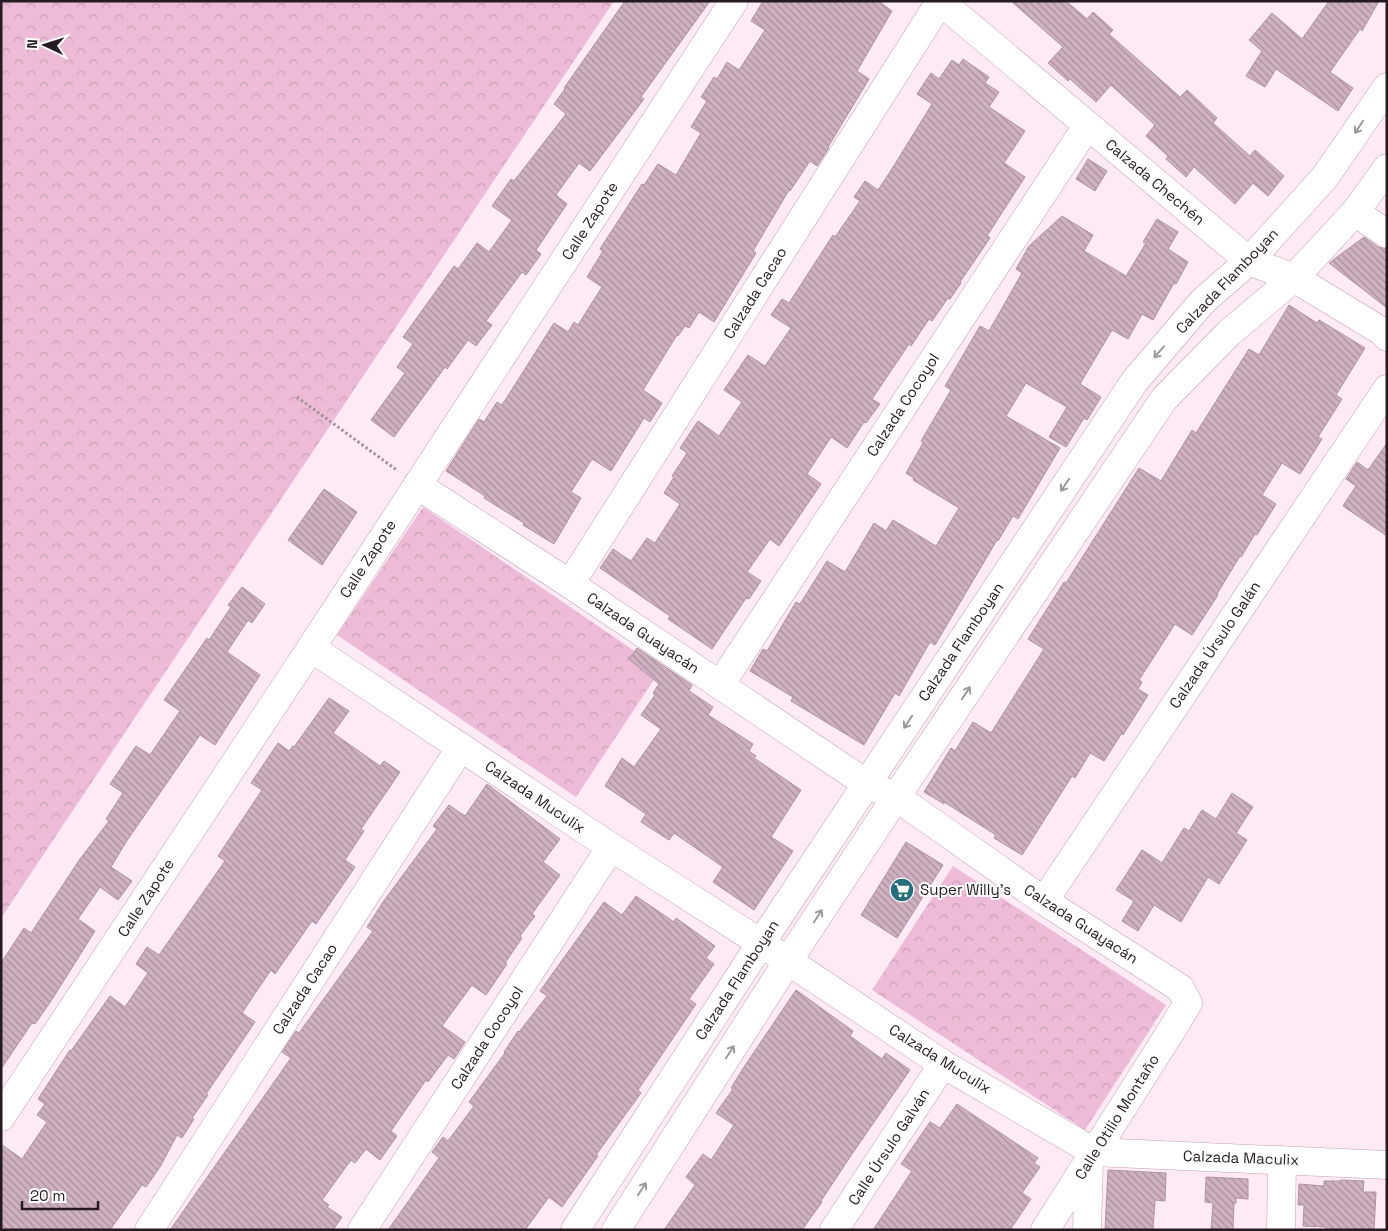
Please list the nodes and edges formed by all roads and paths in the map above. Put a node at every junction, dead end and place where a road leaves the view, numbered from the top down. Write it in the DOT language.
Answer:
graph roads {
  1 [pos="734,1"];
  2 [pos="940,2"];
  3 [pos="1387,87"];
  4 [pos="1087,126"];
  5 [pos="1387,168"];
  6 [pos="1356,212"];
  7 [pos="1387,234"];
  8 [pos="1249,261"];
  9 [pos="1294,278"];
  10 [pos="1387,337"];
  11 [pos="1387,389"];
  12 [pos="297,397"];
  13 [pos="1378,420"];
  14 [pos="417,485"];
  15 [pos="570,584"];
  16 [pos="311,648"];
  17 [pos="720,684"];
  18 [pos="461,747"];
  19 [pos="867,784"];
  20 [pos="896,797"];
  21 [pos="611,847"];
  22 [pos="1044,901"];
  23 [pos="761,943"];
  24 [pos="788,961"];
  25 [pos="1188,1002"];
  26 [pos="943,1064"];
  27 [pos="1,1117"];
  28 [pos="1092,1157"];
  29 [pos="1282,1160"];
  30 [pos="1387,1165"];
  31 [pos="149,1230"];
  32 [pos="362,1230"];
  33 [pos="575,1230"];
  34 [pos="616,1230"];
  35 [pos="834,1230"];
  36 [pos="1045,1230"];
  37 [pos="1086,1230"];
  38 [pos="1280,1230"];
  1 -- 14 [label="street, Calle Zapote"];
  2 -- 4 [label="street, Calzada Chechén"];
  2 -- 15 [label="street, Calzada Cacao"];
  3 -- 8 [label="street, Calzada Flamboyan, one-way"];
  4 -- 8 [label="street, Calzada Chechén"];
  4 -- 17 [label="street, Calzada Cocoyol"];
  5 -- 6 [label="street"];
  6 -- 7 [label="street"];
  6 -- 9 [label="street"];
  8 -- 9 [label="street, Calzada Chechén"];
  8 -- 19 [label="street, Calzada Flamboyan, one-way"];
  9 -- 10 [label="street, Calzada Chechén"];
  20 -- 9 [label="street, one-way"];
  11 -- 13 [label="street, Calzada Úrsulo Galán"];
  12 -- 14 [label="path"];
  13 -- 22 [label="street, Calzada Úrsulo Galán"];
  14 -- 15 [label="street, Calzada Guayacán"];
  14 -- 16 [label="street, Calle Zapote"];
  15 -- 17 [label="street, Calzada Guayacán"];
  16 -- 18 [label="street, Calzada Muculix"];
  16 -- 27 [label="street, Calle Zapote"];
  17 -- 19 [label="street, Calzada Guayacán"];
  18 -- 21 [label="street, Calzada Muculix"];
  18 -- 31 [label="street, Calzada Cacao"];
  19 -- 20 [label="street, Calzada Guayacán"];
  19 -- 23 [label="street, Calzada Flamboyan"];
  20 -- 22 [label="street, Calzada Guayacán"];
  24 -- 20 [label="street, one-way"];
  21 -- 23 [label="street, Calzada Muculix"];
  21 -- 32 [label="street, Calzada Cocoyol"];
  22 -- 25 [label="street, Calzada Guayacán"];
  23 -- 24 [label="street, Calzada Muculix"];
  23 -- 33 [label="street, Calzada Flamboyan"];
  24 -- 26 [label="street, Calzada Muculix"];
  34 -- 24 [label="street, one-way"];
  25 -- 28 [label="street, Calle Otilio Montaño"];
  26 -- 28 [label="street, Calzada Muculix"];
  26 -- 35 [label="street, Calle Úrsulo Galván"];
  28 -- 29 [label="street, Calzada Maculix"];
  28 -- 36 [label="street, Calle Otilio Montaño"];
  28 -- 37 [label="street"];
  29 -- 30 [label="street, Calzada Maculix"];
  29 -- 38 [label="street"];
}
